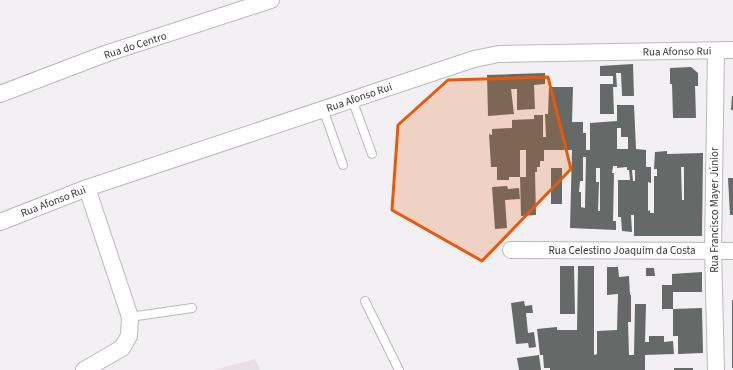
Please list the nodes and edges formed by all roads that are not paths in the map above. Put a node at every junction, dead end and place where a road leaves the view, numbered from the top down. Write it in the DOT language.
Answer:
graph roads {
  1 [pos="271,0"];
  2 [pos="733,50"];
  3 [pos="716,51"];
  4 [pos="0,94"];
  5 [pos="352,99"];
  6 [pos="323,109"];
  7 [pos="372,154"];
  8 [pos="342,165"];
  9 [pos="87,188"];
  10 [pos="0,222"];
  11 [pos="511,250"];
  12 [pos="713,250"];
  13 [pos="733,251"];
  14 [pos="365,300"];
  15 [pos="192,308"];
  16 [pos="130,317"];
  17 [pos="84,370"];
  18 [pos="399,370"];
  19 [pos="716,370"];
  1 -- 4 [label="street, Rua do Centro"];
  2 -- 3 [label="street, Rua Afonso Rui"];
  3 -- 5 [label="street, Rua Afonso Rui"];
  3 -- 12 [label="street, Rua Francisco Mayer Júnior"];
  5 -- 6 [label="street, Rua Afonso Rui"];
  5 -- 7 [label="lane"];
  6 -- 8 [label="lane"];
  6 -- 9 [label="street, Rua Afonso Rui"];
  9 -- 10 [label="street, Rua Afonso Rui"];
  9 -- 16 [label="street"];
  11 -- 12 [label="street, Rua Celestino Joaquim da Costa"];
  12 -- 13 [label="street, Rua Celestino Joaquim da Costa"];
  12 -- 19 [label="street, Rua Francisco Mayer Júnior"];
  14 -- 18 [label="lane"];
  15 -- 16 [label="lane"];
  16 -- 17 [label="street"];
}
